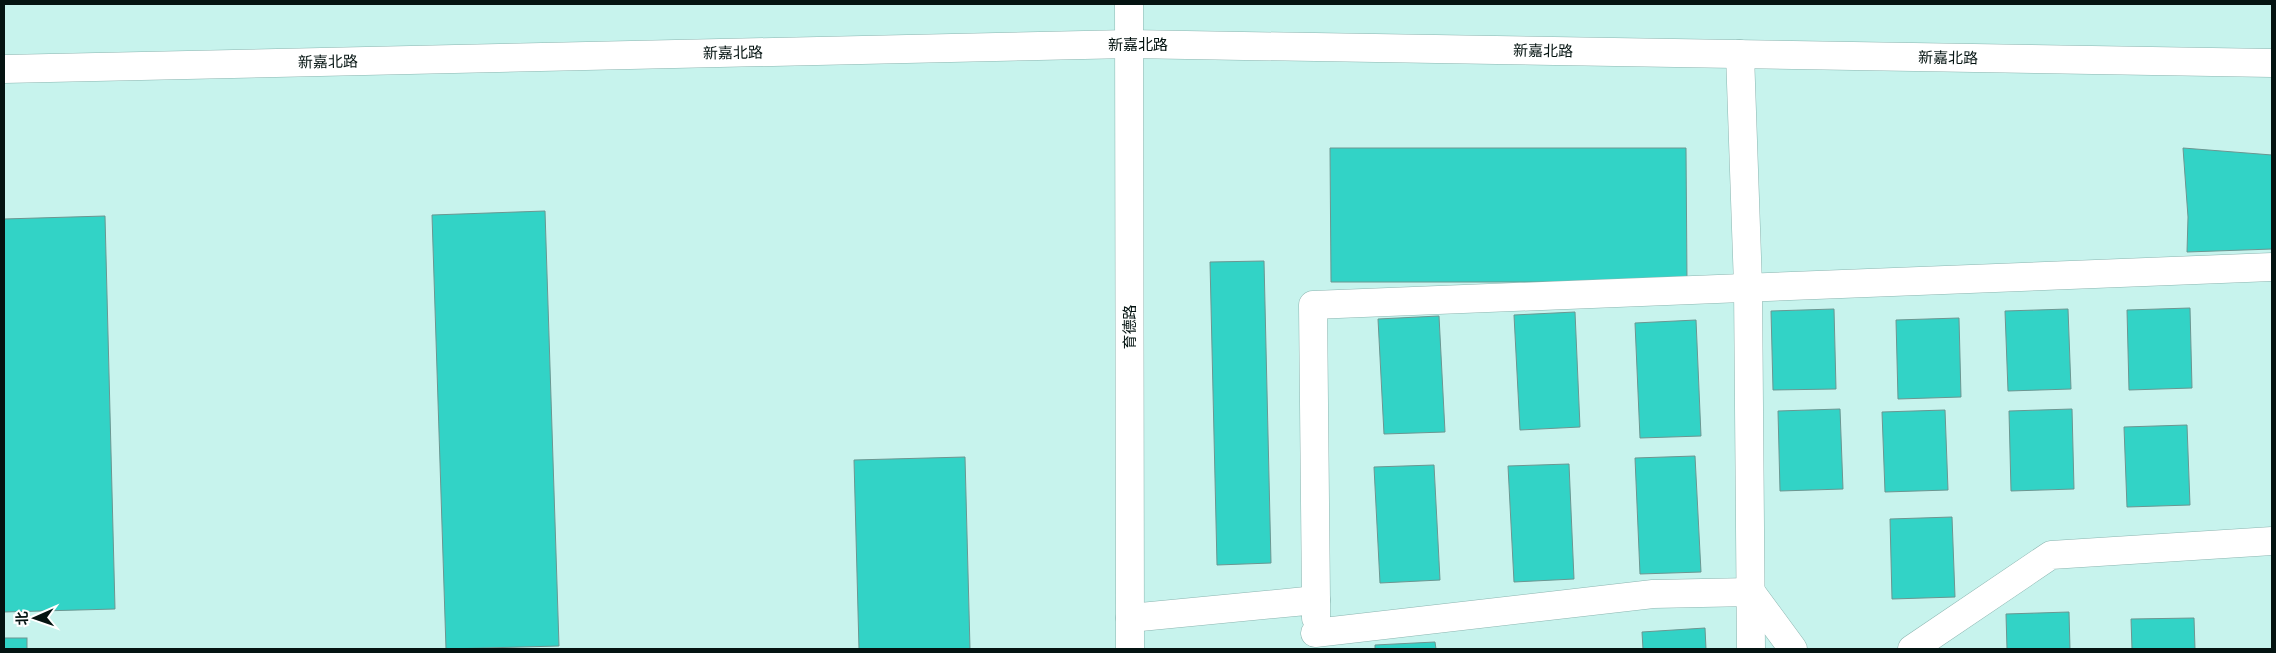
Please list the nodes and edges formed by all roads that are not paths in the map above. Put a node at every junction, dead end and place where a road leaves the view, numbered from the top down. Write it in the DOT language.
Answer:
graph roads {
  1 [pos="1129,4"];
  2 [pos="1129,44"];
  3 [pos="1740,54"];
  4 [pos="2272,63"];
  5 [pos="4,69"];
  6 [pos="2272,267"];
  7 [pos="1748,286"];
  8 [pos="2272,541"];
  9 [pos="1751,592"];
  10 [pos="1316,600"];
  11 [pos="1130,618"];
  12 [pos="1315,641"];
  13 [pos="1130,649"];
  14 [pos="1751,649"];
  15 [pos="1792,649"];
  16 [pos="1912,649"];
  1 -- 2 [label="street, 育德路"];
  2 -- 3 [label="street, 新嘉北路"];
  2 -- 5 [label="street, 新嘉北路"];
  2 -- 11 [label="street, 育德路"];
  3 -- 4 [label="street, 新嘉北路"];
  3 -- 7 [label="street"];
  6 -- 7 [label="street"];
  7 -- 9 [label="street"];
  7 -- 10 [label="street"];
  8 -- 16 [label="street"];
  9 -- 12 [label="street"];
  9 -- 14 [label="street"];
  9 -- 15 [label="street"];
  10 -- 11 [label="street"];
  10 -- 12 [label="street"];
  11 -- 13 [label="street, 育德路"];
}
